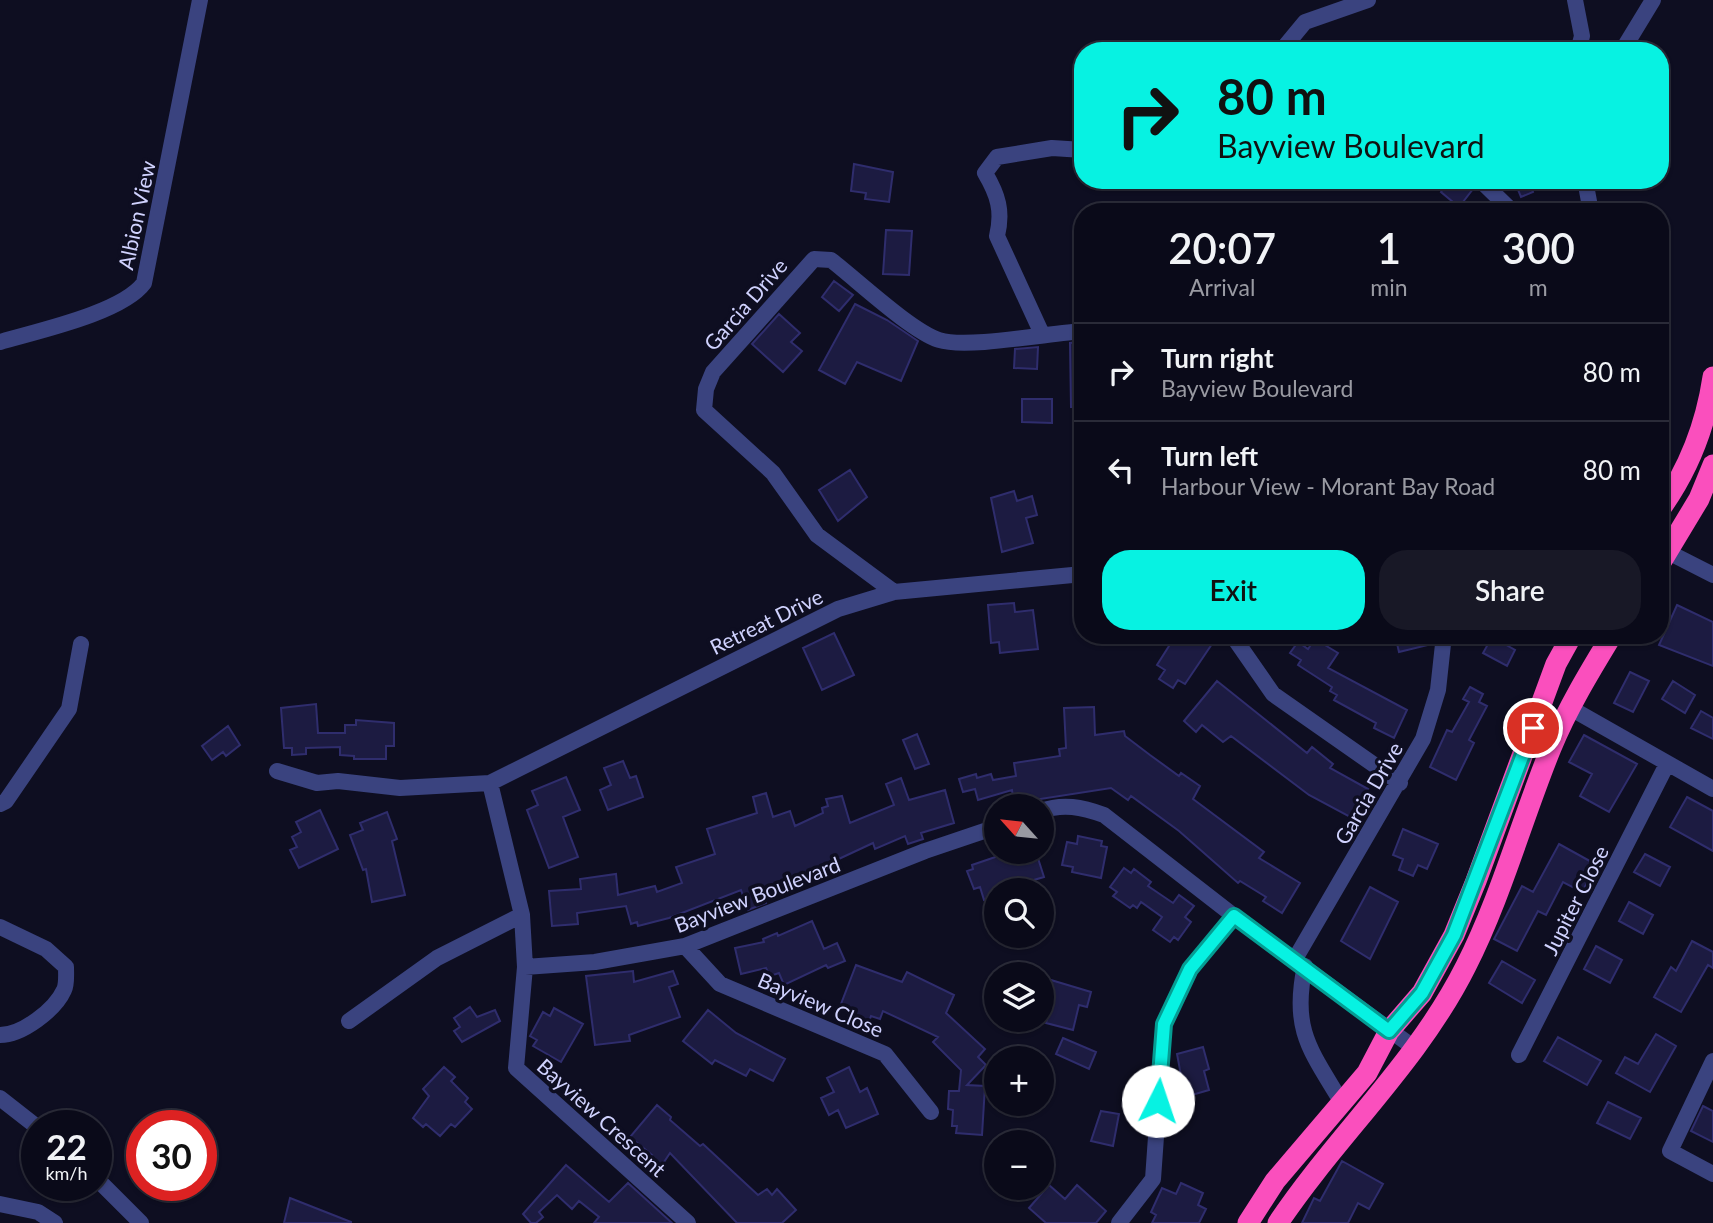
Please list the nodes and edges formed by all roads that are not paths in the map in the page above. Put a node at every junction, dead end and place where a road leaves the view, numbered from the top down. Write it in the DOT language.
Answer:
graph roads {
  1 [pos="200,0"];
  2 [pos="1368,0"];
  3 [pos="1575,0"];
  4 [pos="1653,0"];
  5 [pos="1288,42"];
  6 [pos="1580,42"];
  7 [pos="1627,42"];
  8 [pos="1074,149"];
  9 [pos="1489,189"];
  10 [pos="1504,203"];
  11 [pos="1074,332"];
  12 [pos="1042,334"];
  13 [pos="0,342"];
  14 [pos="1713,377"];
  15 [pos="1713,465"];
  16 [pos="1669,497"];
  17 [pos="1669,549"];
  18 [pos="1669,559"];
  19 [pos="1713,575"];
  20 [pos="1074,576"];
  21 [pos="894,592"];
  22 [pos="81,644"];
  23 [pos="1238,644"];
  24 [pos="1444,644"];
  25 [pos="1567,644"];
  26 [pos="1607,644"];
  27 [pos="1572,709"];
  28 [pos="1667,764"];
  29 [pos="277,771"];
  30 [pos="490,783"];
  31 [pos="1399,783"];
  32 [pos="1713,789"];
  33 [pos="0,804"];
  34 [pos="1054,807"];
  35 [pos="984,831"];
  36 [pos="522,915"];
  37 [pos="1234,916"];
  38 [pos="0,927"];
  39 [pos="685,946"];
  40 [pos="1300,963"];
  41 [pos="525,967"];
  42 [pos="349,1021"];
  43 [pos="1389,1031"];
  44 [pos="0,1035"];
  45 [pos="1413,1047"];
  46 [pos="1520,1055"];
  47 [pos="1713,1062"];
  48 [pos="0,1098"];
  49 [pos="1342,1102"];
  50 [pos="931,1112"];
  51 [pos="21,1114"];
  52 [pos="1713,1174"];
  53 [pos="112,1194"];
  54 [pos="0,1205"];
  55 [pos="55,1223"];
  56 [pos="141,1223"];
  57 [pos="688,1223"];
  58 [pos="1119,1223"];
  59 [pos="1248,1223"];
  60 [pos="1278,1223"];
  1 -- 13 [label="street, Albion View"];
  2 -- 5 [label="street"];
  3 -- 6 [label="street"];
  4 -- 7 [label="street"];
  8 -- 12 [label="street"];
  9 -- 10 [label="street"];
  11 -- 12 [label="street, Garcia Drive"];
  12 -- 21 [label="street, Garcia Drive"];
  14 -- 16 [label="highway"];
  15 -- 17 [label="highway"];
  18 -- 19 [label="street"];
  20 -- 21 [label="street, Retreat Drive"];
  21 -- 30 [label="street, Retreat Drive"];
  22 -- 33 [label="street"];
  23 -- 31 [label="street"];
  24 -- 31 [label="street, Garcia Drive"];
  25 -- 43 [label="highway"];
  26 -- 27 [label="highway"];
  27 -- 28 [label="street"];
  27 -- 45 [label="highway"];
  28 -- 32 [label="street"];
  28 -- 46 [label="street, Jupiter Close"];
  29 -- 30 [label="street"];
  30 -- 36 [label="street, Bayview Crescent"];
  31 -- 40 [label="street, Garcia Drive"];
  34 -- 37 [label="street"];
  35 -- 39 [label="street, Bayview Boulevard"];
  36 -- 41 [label="street, Bayview Crescent"];
  36 -- 42 [label="street"];
  37 -- 40 [label="street"];
  37 -- 58 [label="street"];
  38 -- 44 [label="street"];
  39 -- 41 [label="street, Bayview Boulevard"];
  39 -- 50 [label="street, Bayview Close"];
  40 -- 43 [label="street"];
  40 -- 49 [label="street"];
  41 -- 57 [label="street, Bayview Crescent"];
  43 -- 45 [label="street"];
  43 -- 49 [label="highway"];
  45 -- 60 [label="highway"];
  47 -- 52 [label="street"];
  48 -- 51 [label="street"];
  49 -- 59 [label="highway"];
  53 -- 56 [label="street"];
  54 -- 55 [label="street"];
}
